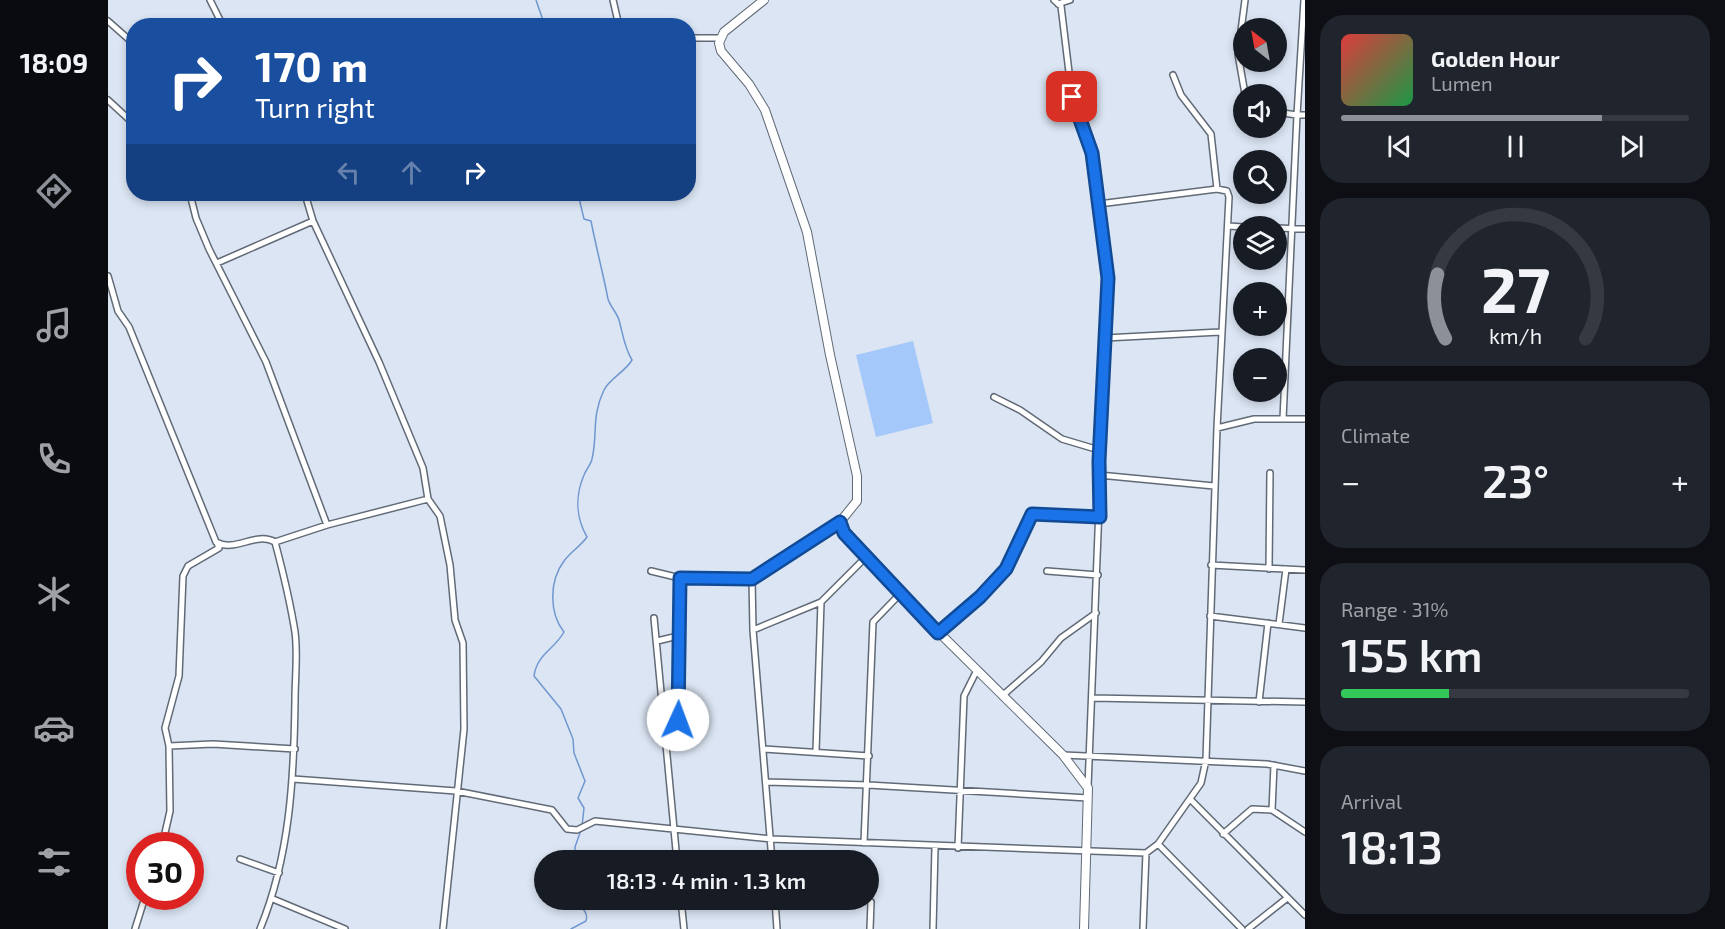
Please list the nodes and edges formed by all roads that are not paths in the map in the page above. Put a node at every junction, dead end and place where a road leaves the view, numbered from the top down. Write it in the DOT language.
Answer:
graph roads {
  1 [pos="210,0"];
  2 [pos="613,0"];
  3 [pos="764,0"];
  4 [pos="1070,0"];
  5 [pos="1245,0"];
  6 [pos="1304,0"];
  7 [pos="1056,2"];
  8 [pos="219,18"];
  9 [pos="617,18"];
  10 [pos="108,21"];
  11 [pos="126,37"];
  12 [pos="696,38"];
  13 [pos="720,38"];
  14 [pos="1303,40"];
  15 [pos="1173,75"];
  16 [pos="1243,84"];
  17 [pos="108,99"];
  18 [pos="1287,114"];
  19 [pos="1298,115"];
  20 [pos="1305,115"];
  21 [pos="126,116"];
  22 [pos="1217,189"];
  23 [pos="192,201"];
  24 [pos="307,201"];
  25 [pos="1099,204"];
  26 [pos="314,221"];
  27 [pos="1228,226"];
  28 [pos="1233,226"];
  29 [pos="1287,229"];
  30 [pos="1291,229"];
  31 [pos="1305,230"];
  32 [pos="217,263"];
  33 [pos="108,276"];
  34 [pos="1220,332"];
  35 [pos="1105,338"];
  36 [pos="994,397"];
  37 [pos="1283,419"];
  38 [pos="1305,419"];
  39 [pos="1216,428"];
  40 [pos="1099,450"];
  41 [pos="1270,473"];
  42 [pos="1099,475"];
  43 [pos="1214,486"];
  44 [pos="428,499"];
  45 [pos="1100,517"];
  46 [pos="840,522"];
  47 [pos="327,525"];
  48 [pos="216,542"];
  49 [pos="275,542"];
  50 [pos="866,557"];
  51 [pos="1210,565"];
  52 [pos="1269,569"];
  53 [pos="1286,569"];
  54 [pos="1305,570"];
  55 [pos="651,571"];
  56 [pos="1047,571"];
  57 [pos="1098,575"];
  58 [pos="680,578"];
  59 [pos="752,579"];
  60 [pos="900,594"];
  61 [pos="821,602"];
  62 [pos="1096,613"];
  63 [pos="1210,616"];
  64 [pos="654,618"];
  65 [pos="1268,623"];
  66 [pos="1279,624"];
  67 [pos="1305,628"];
  68 [pos="753,630"];
  69 [pos="938,633"];
  70 [pos="678,636"];
  71 [pos="657,641"];
  72 [pos="976,672"];
  73 [pos="1002,696"];
  74 [pos="1093,698"];
  75 [pos="1207,700"];
  76 [pos="1258,702"];
  77 [pos="1305,702"];
  78 [pos="678,720"];
  79 [pos="169,746"];
  80 [pos="295,749"];
  81 [pos="764,749"];
  82 [pos="816,751"];
  83 [pos="1063,755"];
  84 [pos="869,756"];
  85 [pos="1090,756"];
  86 [pos="1206,760"];
  87 [pos="1274,765"];
  88 [pos="1305,771"];
  89 [pos="293,779"];
  90 [pos="766,782"];
  91 [pos="868,785"];
  92 [pos="1088,788"];
  93 [pos="456,791"];
  94 [pos="960,791"];
  95 [pos="1088,798"];
  96 [pos="1190,799"];
  97 [pos="1272,810"];
  98 [pos="674,830"];
  99 [pos="165,832"];
  100 [pos="1305,832"];
  101 [pos="1223,834"];
  102 [pos="771,839"];
  103 [pos="864,843"];
  104 [pos="1158,844"];
  105 [pos="934,847"];
  106 [pos="958,848"];
  107 [pos="676,850"];
  108 [pos="772,850"];
  109 [pos="1086,852"];
  110 [pos="1146,853"];
  111 [pos="240,860"];
  112 [pos="279,873"];
  113 [pos="273,899"];
  114 [pos="1286,899"];
  115 [pos="142,910"];
  116 [pos="682,910"];
  117 [pos="776,910"];
  118 [pos="871,910"];
  119 [pos="1305,915"];
  120 [pos="135,929"];
  121 [pos="260,929"];
  122 [pos="345,929"];
  123 [pos="442,929"];
  124 [pos="684,929"];
  125 [pos="777,929"];
  126 [pos="870,929"];
  127 [pos="933,929"];
  128 [pos="1084,929"];
  129 [pos="1143,929"];
  130 [pos="1242,929"];
  131 [pos="1248,929"];
  1 -- 8 [label="street"];
  2 -- 9 [label="street"];
  3 -- 13 [label="street"];
  4 -- 7 [label="street"];
  5 -- 16 [label="street"];
  6 -- 14 [label="street"];
  7 -- 25 [label="street"];
  10 -- 11 [label="street"];
  12 -- 13 [label="street"];
  13 -- 46 [label="street"];
  14 -- 19 [label="street"];
  15 -- 22 [label="street"];
  17 -- 21 [label="street"];
  18 -- 19 [label="street"];
  19 -- 20 [label="street"];
  19 -- 30 [label="street"];
  22 -- 25 [label="street"];
  22 -- 27 [label="street"];
  23 -- 32 [label="street"];
  24 -- 26 [label="street"];
  25 -- 35 [label="street"];
  26 -- 32 [label="street"];
  26 -- 44 [label="street"];
  27 -- 28 [label="street"];
  27 -- 34 [label="street"];
  29 -- 30 [label="street"];
  30 -- 31 [label="street"];
  30 -- 37 [label="street"];
  32 -- 47 [label="street"];
  33 -- 48 [label="street"];
  34 -- 35 [label="street"];
  34 -- 39 [label="street"];
  35 -- 40 [label="street"];
  36 -- 40 [label="street"];
  37 -- 38 [label="street"];
  37 -- 39 [label="street"];
  39 -- 43 [label="street"];
  40 -- 42 [label="street"];
  41 -- 52 [label="street"];
  42 -- 43 [label="street"];
  42 -- 45 [label="street"];
  43 -- 51 [label="street"];
  44 -- 47 [label="street"];
  44 -- 93 [label="street"];
  45 -- 57 [label="street"];
  45 -- 69 [label="street"];
  46 -- 50 [label="street"];
  46 -- 59 [label="street"];
  47 -- 49 [label="street"];
  48 -- 49 [label="street"];
  48 -- 79 [label="street"];
  49 -- 80 [label="street"];
  50 -- 60 [label="street"];
  50 -- 61 [label="street"];
  51 -- 52 [label="street"];
  51 -- 63 [label="street"];
  52 -- 53 [label="street"];
  53 -- 54 [label="street"];
  53 -- 66 [label="street"];
  55 -- 58 [label="street"];
  56 -- 57 [label="street"];
  57 -- 62 [label="street"];
  58 -- 59 [label="street"];
  58 -- 70 [label="street"];
  59 -- 68 [label="street"];
  60 -- 69 [label="street"];
  60 -- 84 [label="street"];
  61 -- 68 [label="street"];
  61 -- 82 [label="street"];
  62 -- 73 [label="street"];
  62 -- 74 [label="street"];
  63 -- 65 [label="street"];
  63 -- 75 [label="street"];
  64 -- 71 [label="street"];
  65 -- 66 [label="street"];
  65 -- 76 [label="street"];
  66 -- 67 [label="street"];
  68 -- 81 [label="street"];
  69 -- 72 [label="street"];
  70 -- 71 [label="street"];
  70 -- 78 [label="street"];
  71 -- 98 [label="street"];
  72 -- 73 [label="street"];
  72 -- 94 [label="street"];
  73 -- 83 [label="street"];
  74 -- 75 [label="street"];
  74 -- 85 [label="street"];
  75 -- 76 [label="street"];
  75 -- 86 [label="street"];
  76 -- 77 [label="street"];
  79 -- 80 [label="street"];
  79 -- 99 [label="street"];
  80 -- 89 [label="street"];
  81 -- 82 [label="street"];
  81 -- 90 [label="street"];
  82 -- 84 [label="street"];
  83 -- 85 [label="street"];
  83 -- 92 [label="street"];
  84 -- 91 [label="street"];
  85 -- 86 [label="street"];
  85 -- 92 [label="street"];
  86 -- 87 [label="street"];
  86 -- 96 [label="street"];
  87 -- 88 [label="street"];
  87 -- 97 [label="street"];
  89 -- 93 [label="street"];
  89 -- 112 [label="street"];
  90 -- 91 [label="street"];
  90 -- 102 [label="street"];
  91 -- 94 [label="street"];
  91 -- 103 [label="street"];
  92 -- 95 [label="street"];
  93 -- 98 [label="street"];
  93 -- 123 [label="street"];
  94 -- 95 [label="street"];
  94 -- 106 [label="street"];
  95 -- 109 [label="street"];
  96 -- 101 [label="street"];
  96 -- 104 [label="street"];
  97 -- 100 [label="street"];
  97 -- 101 [label="street"];
  98 -- 102 [label="street"];
  98 -- 107 [label="street"];
  101 -- 114 [label="street"];
  102 -- 103 [label="street"];
  102 -- 108 [label="street"];
  103 -- 105 [label="street"];
  104 -- 110 [label="street"];
  104 -- 130 [label="street"];
  105 -- 106 [label="street"];
  105 -- 127 [label="street"];
  106 -- 109 [label="street"];
  109 -- 110 [label="street"];
  109 -- 128 [label="street"];
  110 -- 129 [label="street"];
  111 -- 112 [label="street"];
  112 -- 113 [label="street"];
  113 -- 121 [label="street"];
  113 -- 122 [label="street"];
  114 -- 119 [label="street"];
  114 -- 131 [label="street"];
  115 -- 120 [label="street"];
  116 -- 124 [label="street"];
  117 -- 125 [label="street"];
  118 -- 126 [label="street"];
}
